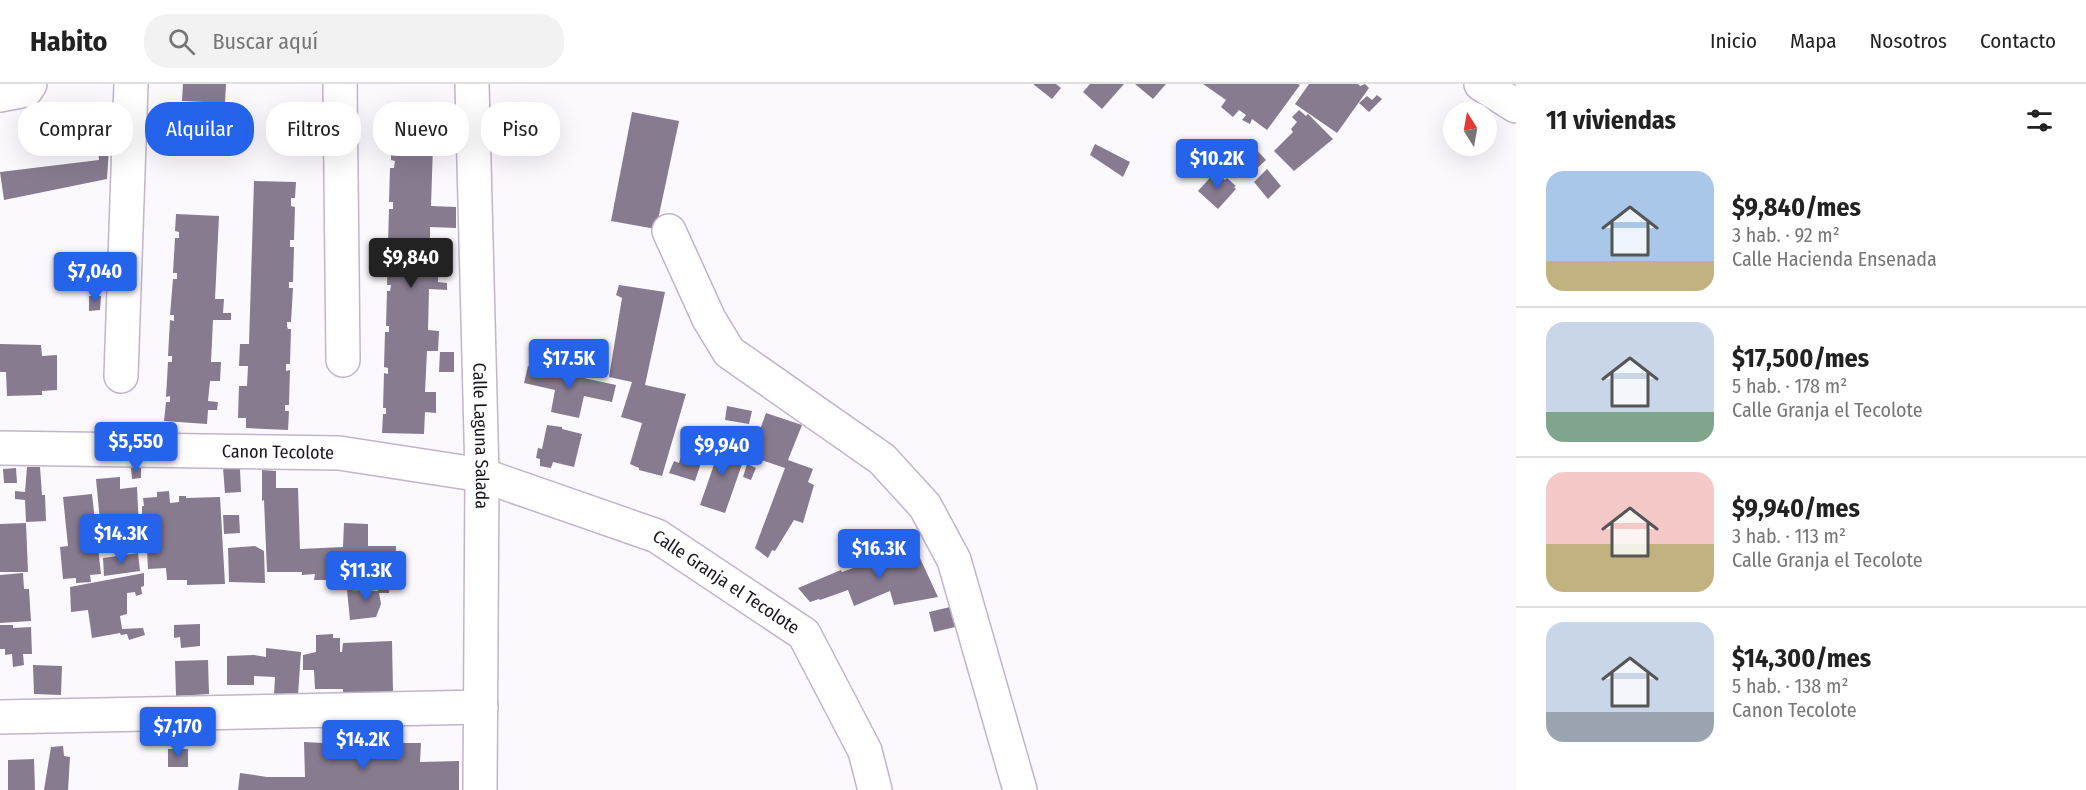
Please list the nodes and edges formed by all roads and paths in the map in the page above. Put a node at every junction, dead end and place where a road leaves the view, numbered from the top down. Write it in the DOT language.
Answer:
graph roads {
  1 [pos="30,84"];
  2 [pos="130,84"];
  3 [pos="340,84"];
  4 [pos="472,84"];
  5 [pos="1481,84"];
  6 [pos="0,95"];
  7 [pos="1516,106"];
  8 [pos="669,231"];
  9 [pos="343,360"];
  10 [pos="121,376"];
  11 [pos="0,448"];
  12 [pos="482,476"];
  13 [pos="481,706"];
  14 [pos="0,717"];
  15 [pos="480,790"];
  16 [pos="875,790"];
  17 [pos="1020,790"];
  1 -- 6 [label="street"];
  2 -- 10 [label="street"];
  3 -- 9 [label="street"];
  4 -- 12 [label="street, Calle Laguna Salada"];
  5 -- 7 [label="street"];
  8 -- 17 [label="street"];
  11 -- 12 [label="street, Canon Tecolote"];
  12 -- 13 [label="street, Calle Laguna Salada"];
  12 -- 16 [label="street, Calle Granja el Tecolote"];
  13 -- 14 [label="street"];
  13 -- 15 [label="street, Calle Laguna Salada"];
}
